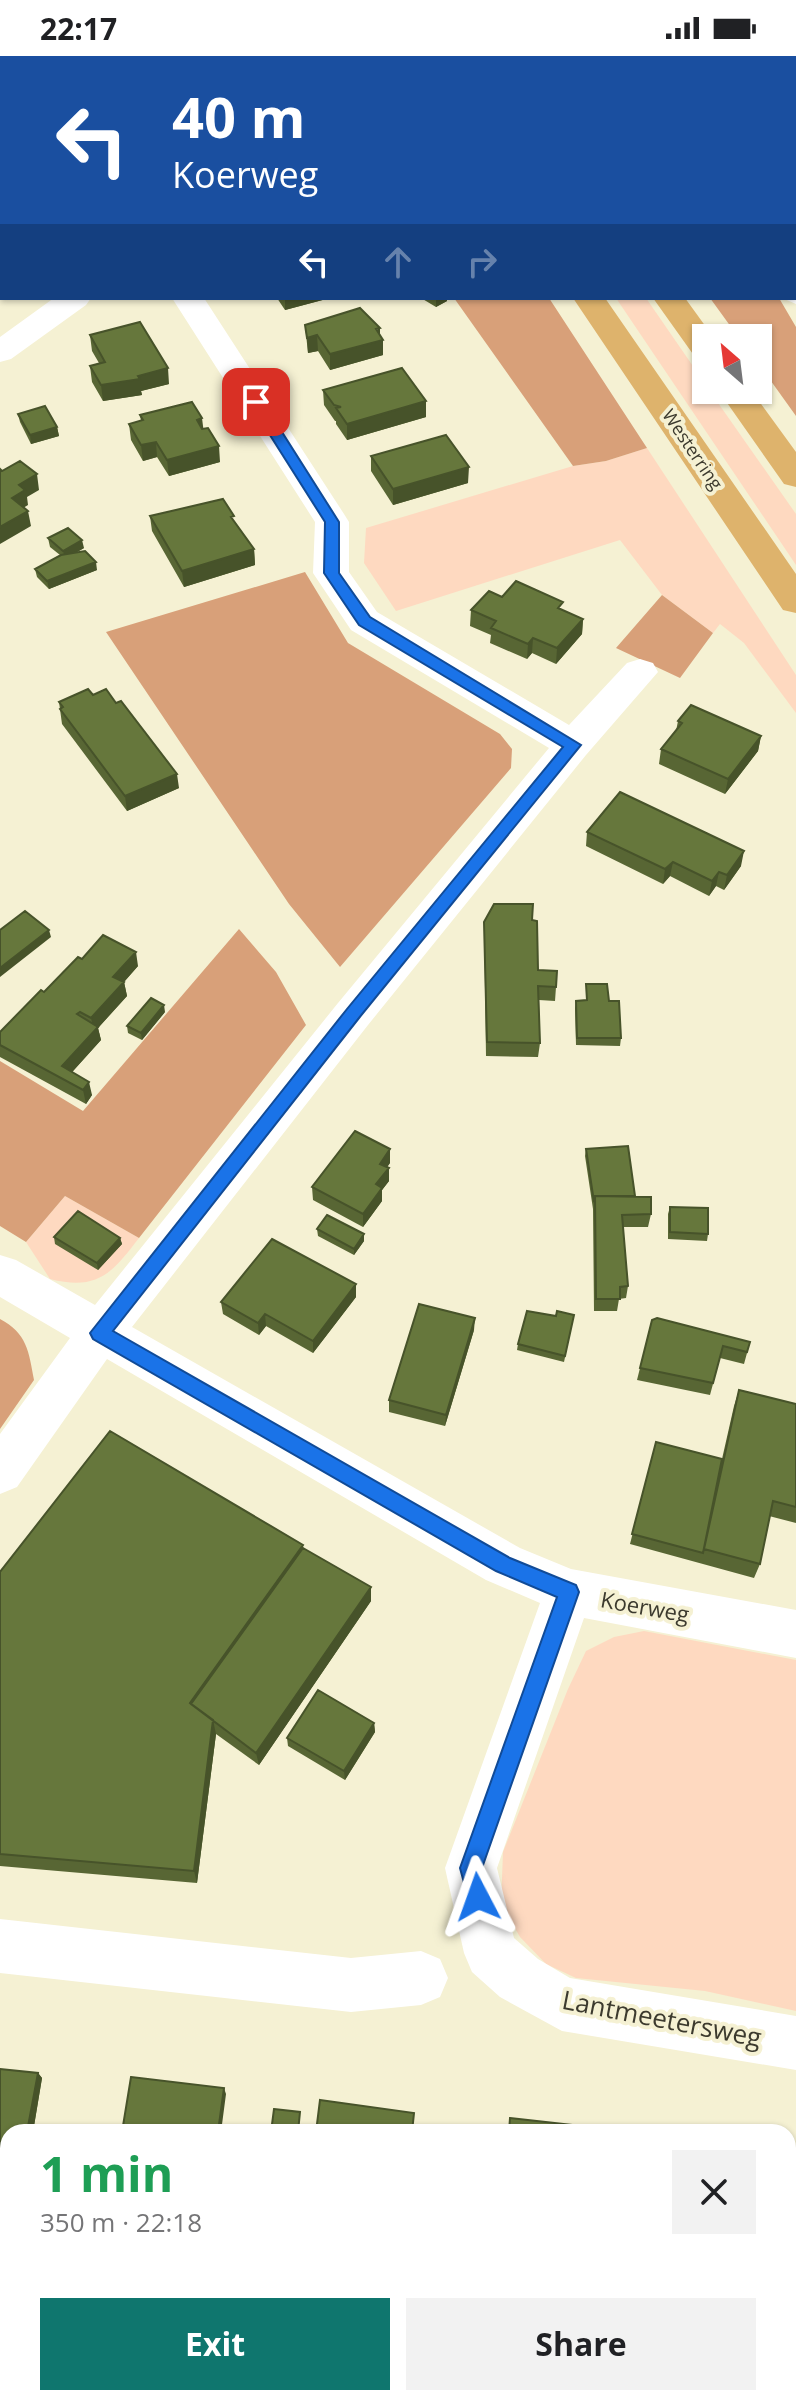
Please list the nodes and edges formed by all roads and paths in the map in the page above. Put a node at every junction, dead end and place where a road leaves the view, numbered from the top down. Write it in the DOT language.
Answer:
graph roads {
  1 [pos="72,300"];
  2 [pos="189,300"];
  3 [pos="590,300"];
  4 [pos="670,300"];
  5 [pos="692,330"];
  6 [pos="0,352"];
  7 [pos="744,404"];
  8 [pos="796,476"];
  9 [pos="796,601"];
  10 [pos="640,672"];
  11 [pos="573,745"];
  12 [pos="0,1274"];
  13 [pos="100,1333"];
  14 [pos="0,1472"];
  15 [pos="569,1592"];
  16 [pos="796,1634"];
  17 [pos="0,1946"];
  18 [pos="421,1978"];
  19 [pos="796,2043"];
  1 -- 6 [label="street"];
  2 -- 11 [label="street"];
  3 -- 9 [label="highway, Westerring"];
  4 -- 5 [label="highway"];
  7 -- 8 [label="highway"];
  10 -- 11 [label="street"];
  11 -- 13 [label="street"];
  12 -- 13 [label="street, Koerweg"];
  13 -- 14 [label="street"];
  13 -- 15 [label="street, Koerweg"];
  15 -- 16 [label="street, Koerweg"];
  15 -- 19 [label="street, Lantmeetersweg"];
  17 -- 18 [label="street"];
}
